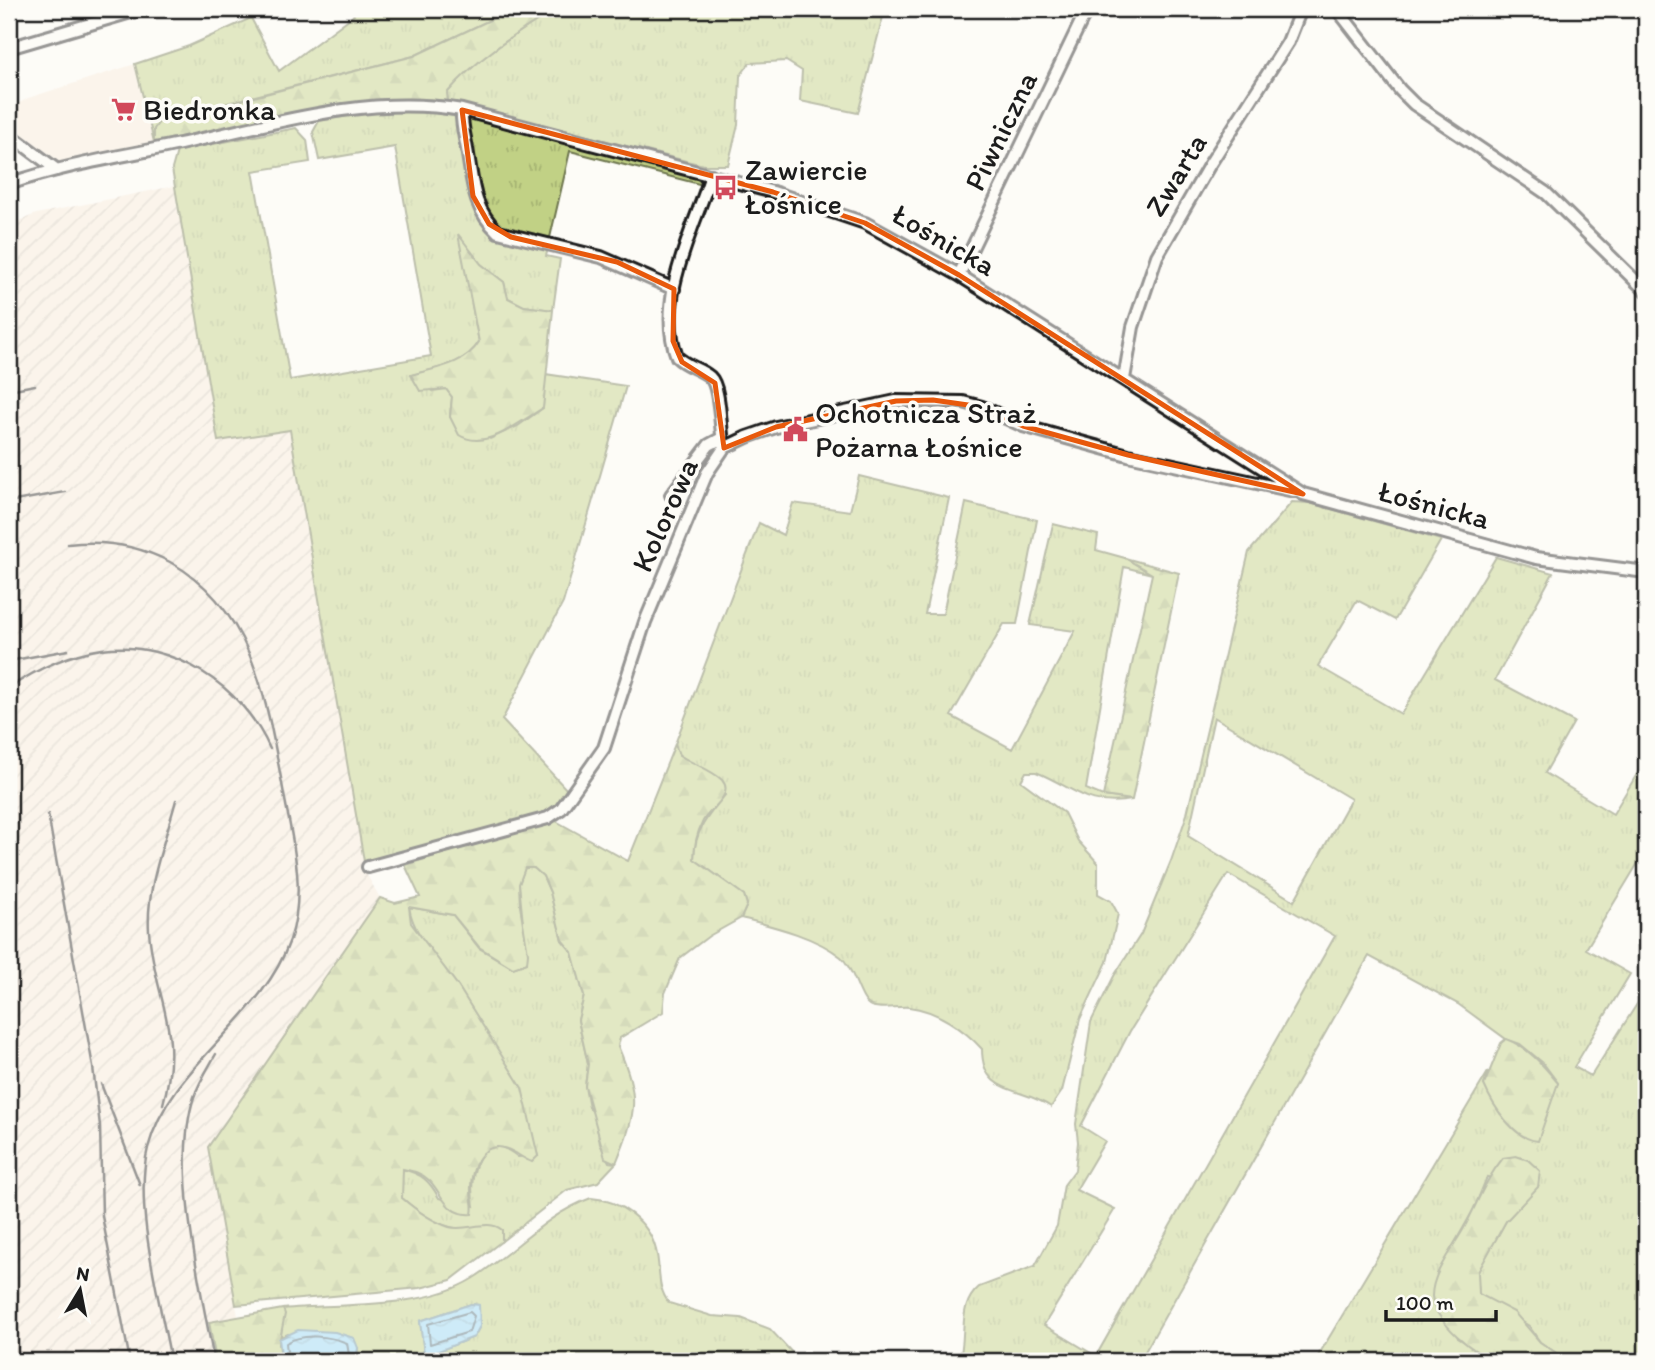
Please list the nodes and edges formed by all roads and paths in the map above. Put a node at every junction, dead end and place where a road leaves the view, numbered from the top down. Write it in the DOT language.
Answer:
graph roads {
  1 [pos="141,9"];
  2 [pos="1087,9"];
  3 [pos="1301,9"];
  4 [pos="1337,9"];
  5 [pos="9,48"];
  6 [pos="462,110"];
  7 [pos="9,134"];
  8 [pos="57,170"];
  9 [pos="711,175"];
  10 [pos="9,184"];
  11 [pos="958,275"];
  12 [pos="674,289"];
  13 [pos="1646,291"];
  14 [pos="1124,379"];
  15 [pos="723,443"];
  16 [pos="1303,494"];
  17 [pos="671,495"];
  18 [pos="1646,572"];
  19 [pos="368,867"];
  1 -- 5 [label="street"];
  2 -- 11 [label="street, Piwniczna"];
  3 -- 14 [label="street, Zwarta"];
  4 -- 13 [label="street"];
  6 -- 8 [label="street, Łośnicka"];
  6 -- 9 [label="street, Łośnicka"];
  6 -- 12 [label="street"];
  7 -- 8 [label="street"];
  8 -- 10 [label="street, Łośnicka"];
  9 -- 11 [label="street, Łośnicka"];
  9 -- 12 [label="street"];
  11 -- 14 [label="street, Łośnicka"];
  12 -- 15 [label="street"];
  14 -- 16 [label="street, Łośnicka"];
  15 -- 16 [label="street, Kolorowa"];
  15 -- 17 [label="street"];
  15 -- 19 [label="street, Kolorowa"];
  16 -- 18 [label="street, Łośnicka"];
}
